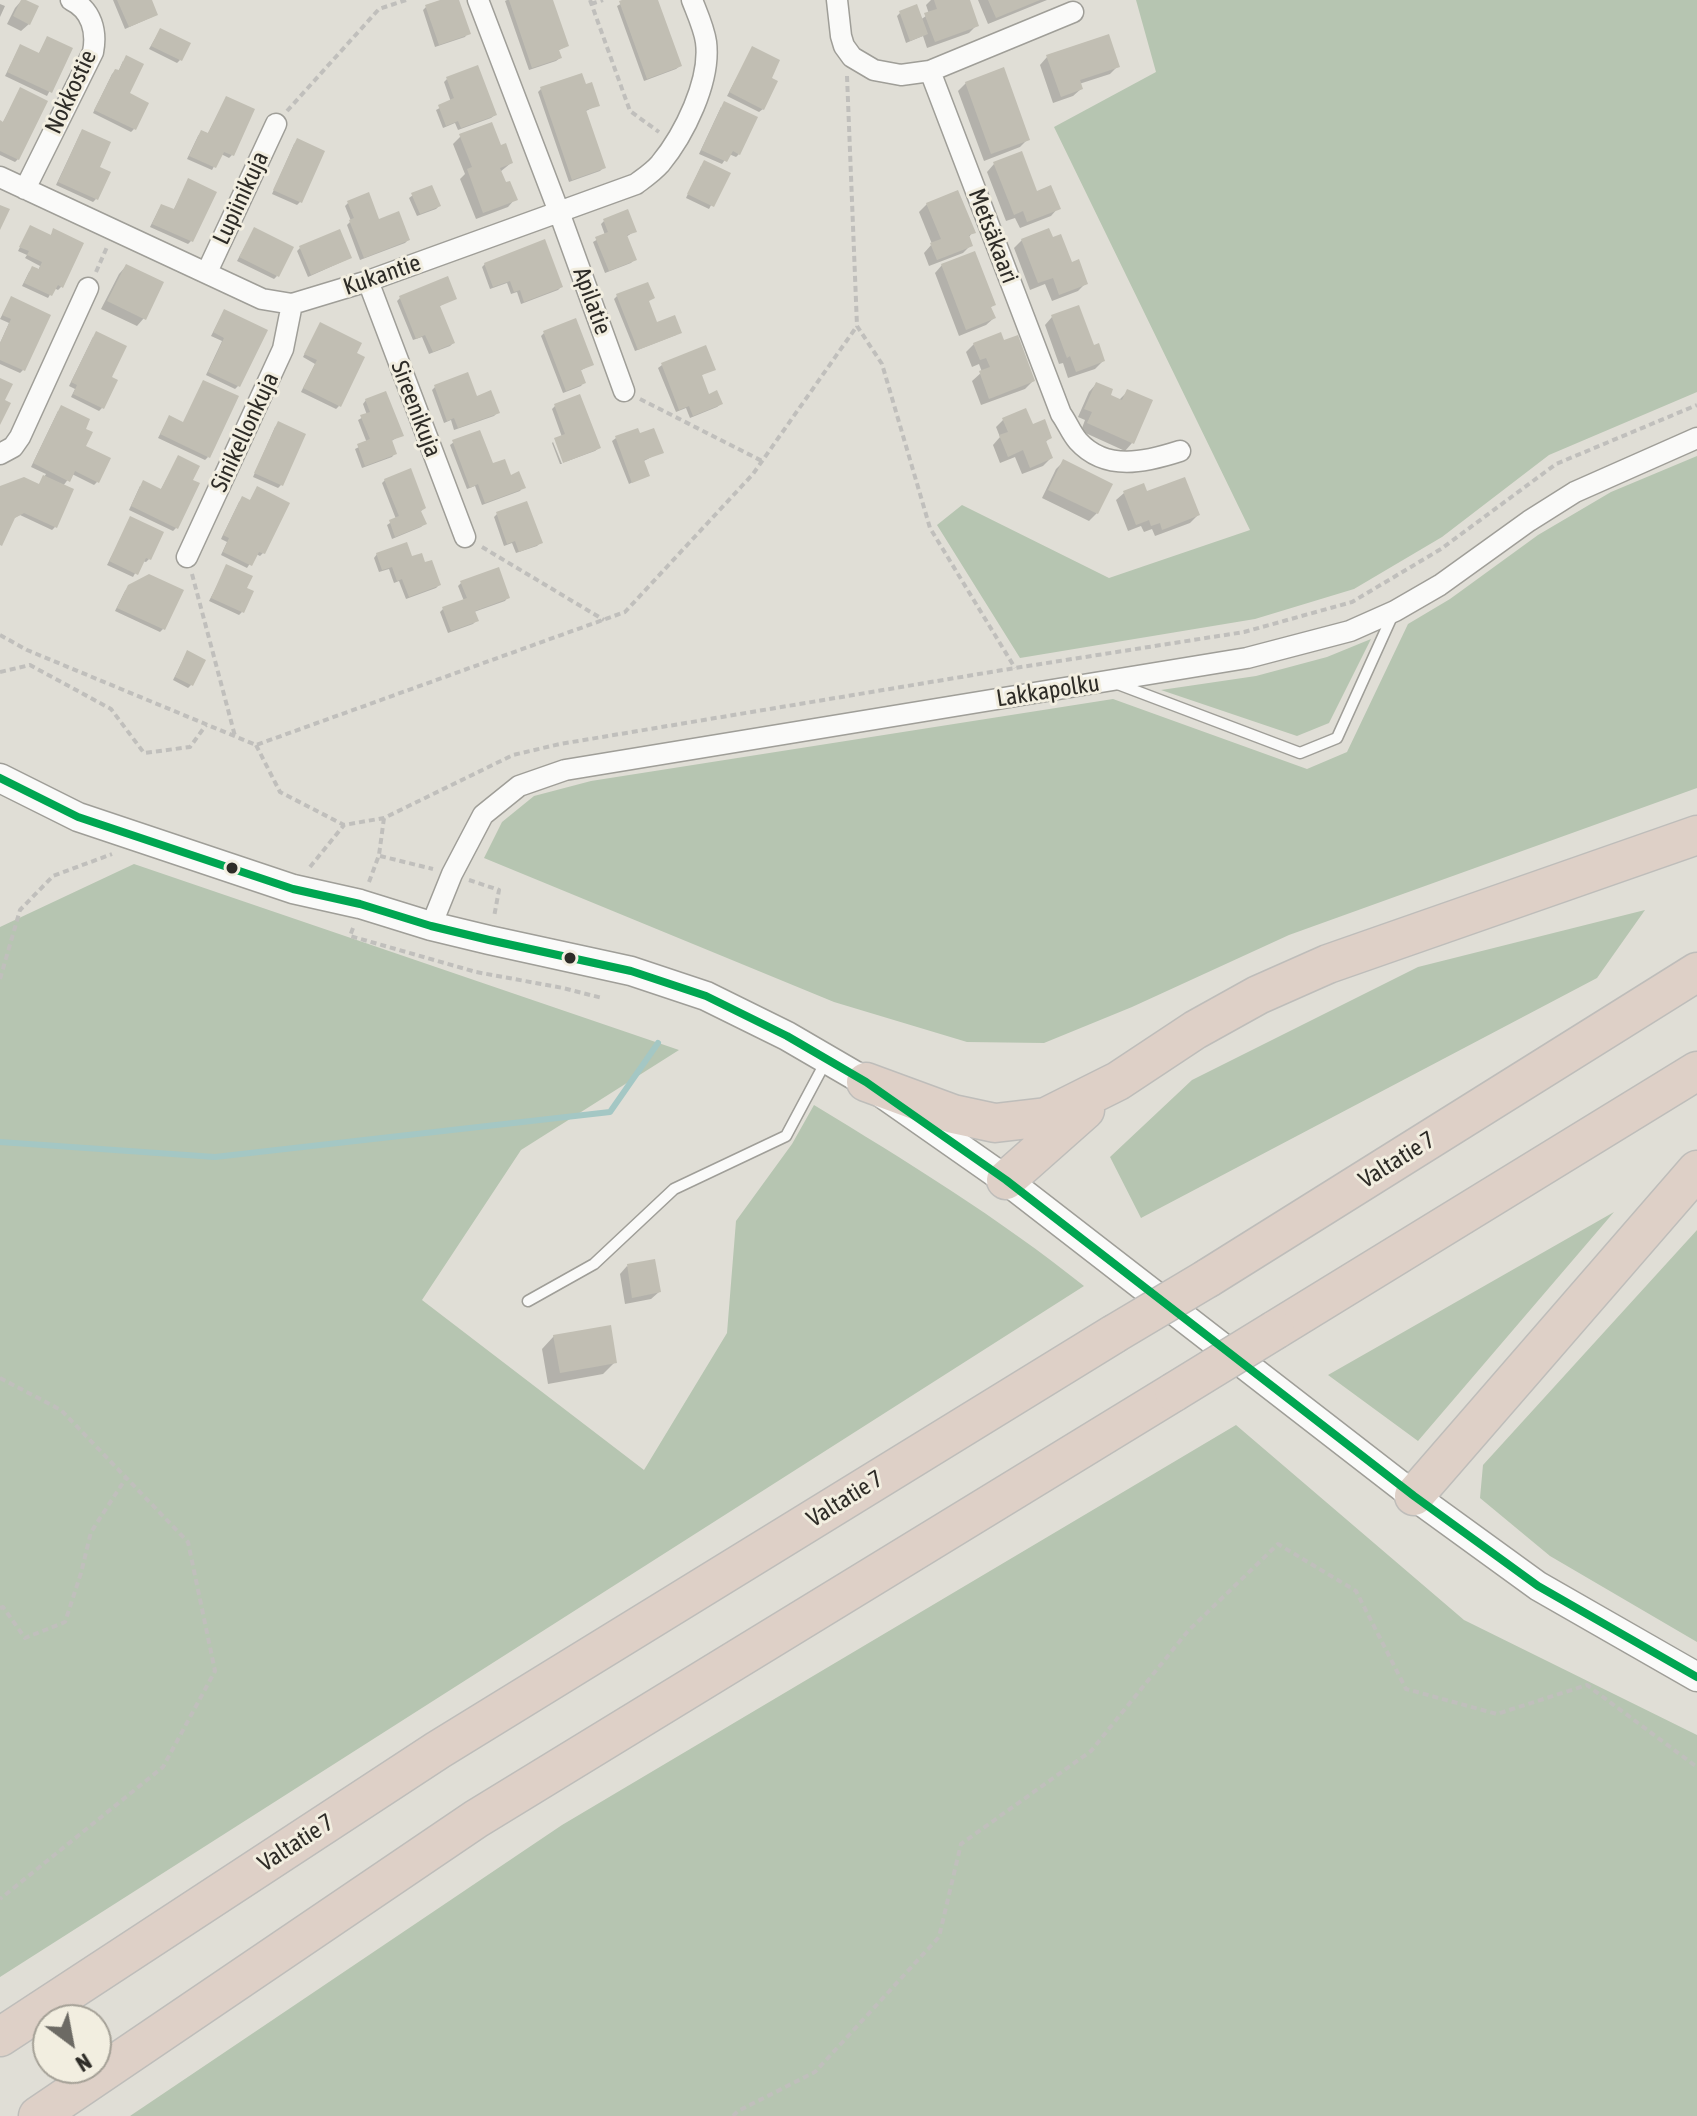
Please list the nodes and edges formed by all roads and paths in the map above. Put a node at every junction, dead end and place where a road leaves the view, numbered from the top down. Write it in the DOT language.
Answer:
graph roads {
  1 [pos="71,0"];
  2 [pos="406,0"];
  3 [pos="478,0"];
  4 [pos="603,0"];
  5 [pos="692,0"];
  6 [pos="837,0"];
  7 [pos="590,2"];
  8 [pos="1073,12"];
  9 [pos="852,57"];
  10 [pos="930,71"];
  11 [pos="276,124"];
  12 [pos="675,145"];
  13 [pos="0,177"];
  14 [pos="25,189"];
  15 [pos="559,212"];
  16 [pos="108,244"];
  17 [pos="207,272"];
  18 [pos="368,281"];
  19 [pos="88,288"];
  20 [pos="292,304"];
  21 [pos="857,326"];
  22 [pos="624,391"];
  23 [pos="1697,405"];
  24 [pos="1697,438"];
  25 [pos="1180,451"];
  26 [pos="0,454"];
  27 [pos="762,461"];
  28 [pos="465,537"];
  29 [pos="187,557"];
  30 [pos="1395,611"];
  31 [pos="604,620"];
  32 [pos="0,635"];
  33 [pos="1015,668"];
  34 [pos="0,672"];
  35 [pos="1110,681"];
  36 [pos="206,725"];
  37 [pos="236,737"];
  38 [pos="256,745"];
  39 [pos="0,778"];
  40 [pos="384,818"];
  41 [pos="344,825"];
  42 [pos="1697,835"];
  43 [pos="147,840"];
  44 [pos="379,855"];
  45 [pos="452,874"];
  46 [pos="293,889"];
  47 [pos="360,904"];
  48 [pos="431,926"];
  49 [pos="1697,972"];
  50 [pos="0,979"];
  51 [pos="602,998"];
  52 [pos="827,1060"];
  53 [pos="1697,1071"];
  54 [pos="1118,1081"];
  55 [pos="866,1082"];
  56 [pos="1697,1170"];
  57 [pos="1006,1180"];
  58 [pos="528,1301"];
  59 [pos="0,1378"];
  60 [pos="126,1478"];
  61 [pos="1414,1496"];
  62 [pos="0,1608"];
  63 [pos="1697,1677"];
  64 [pos="1697,1767"];
  65 [pos="0,1899"];
  66 [pos="0,2037"];
  67 [pos="38,2116"];
  68 [pos="733,2116"];
  1 -- 14 [label="street, Nokkostie"];
  2 -- 11 [label="path"];
  3 -- 15 [label="street"];
  4 -- 7 [label="path"];
  5 -- 12 [label="street, Kukantie"];
  6 -- 9 [label="street"];
  7 -- 12 [label="path"];
  8 -- 10 [label="street"];
  9 -- 10 [label="street"];
  9 -- 21 [label="path"];
  10 -- 25 [label="street, Metsäkaari"];
  11 -- 17 [label="street, Lupiinikuja"];
  12 -- 15 [label="street, Kukantie"];
  13 -- 14 [label="street"];
  14 -- 17 [label="street"];
  15 -- 18 [label="street, Kukantie"];
  15 -- 22 [label="street, Apilatie"];
  16 -- 19 [label="path"];
  17 -- 20 [label="street"];
  18 -- 20 [label="street, Kukantie"];
  18 -- 28 [label="street, Sireenikuja"];
  19 -- 26 [label="street"];
  20 -- 29 [label="street, Sinikellonkuja"];
  21 -- 27 [label="path"];
  21 -- 33 [label="path"];
  22 -- 27 [label="path"];
  23 -- 33 [label="path"];
  24 -- 30 [label="street, Lakkapolku"];
  27 -- 31 [label="path"];
  28 -- 31 [label="path"];
  29 -- 37 [label="path"];
  30 -- 35 [label="street, Lakkapolku"];
  30 -- 35 [label="lane"];
  31 -- 38 [label="path"];
  32 -- 36 [label="path"];
  33 -- 40 [label="path"];
  34 -- 36 [label="path"];
  35 -- 45 [label="street, Lakkapolku"];
  36 -- 37 [label="path"];
  37 -- 38 [label="path"];
  38 -- 41 [label="path"];
  39 -- 43 [label="street"];
  40 -- 41 [label="path"];
  40 -- 44 [label="path"];
  41 -- 46 [label="path"];
  42 -- 54 [label="highway"];
  43 -- 46 [label="street"];
  43 -- 50 [label="path"];
  44 -- 45 [label="path"];
  44 -- 47 [label="path"];
  45 -- 48 [label="street, Lakkapolku"];
  46 -- 47 [label="street"];
  47 -- 48 [label="street"];
  47 -- 51 [label="path"];
  48 -- 52 [label="street"];
  49 -- 66 [label="highway, Valtatie 7, bridge"];
  52 -- 55 [label="street"];
  52 -- 58 [label="lane"];
  53 -- 67 [label="highway, bridge"];
  54 -- 55 [label="highway"];
  54 -- 57 [label="highway"];
  55 -- 57 [label="street"];
  56 -- 61 [label="highway"];
  57 -- 61 [label="street"];
  59 -- 60 [label="path"];
  60 -- 62 [label="path"];
  60 -- 65 [label="path"];
  61 -- 63 [label="street"];
  64 -- 68 [label="path"];
}
